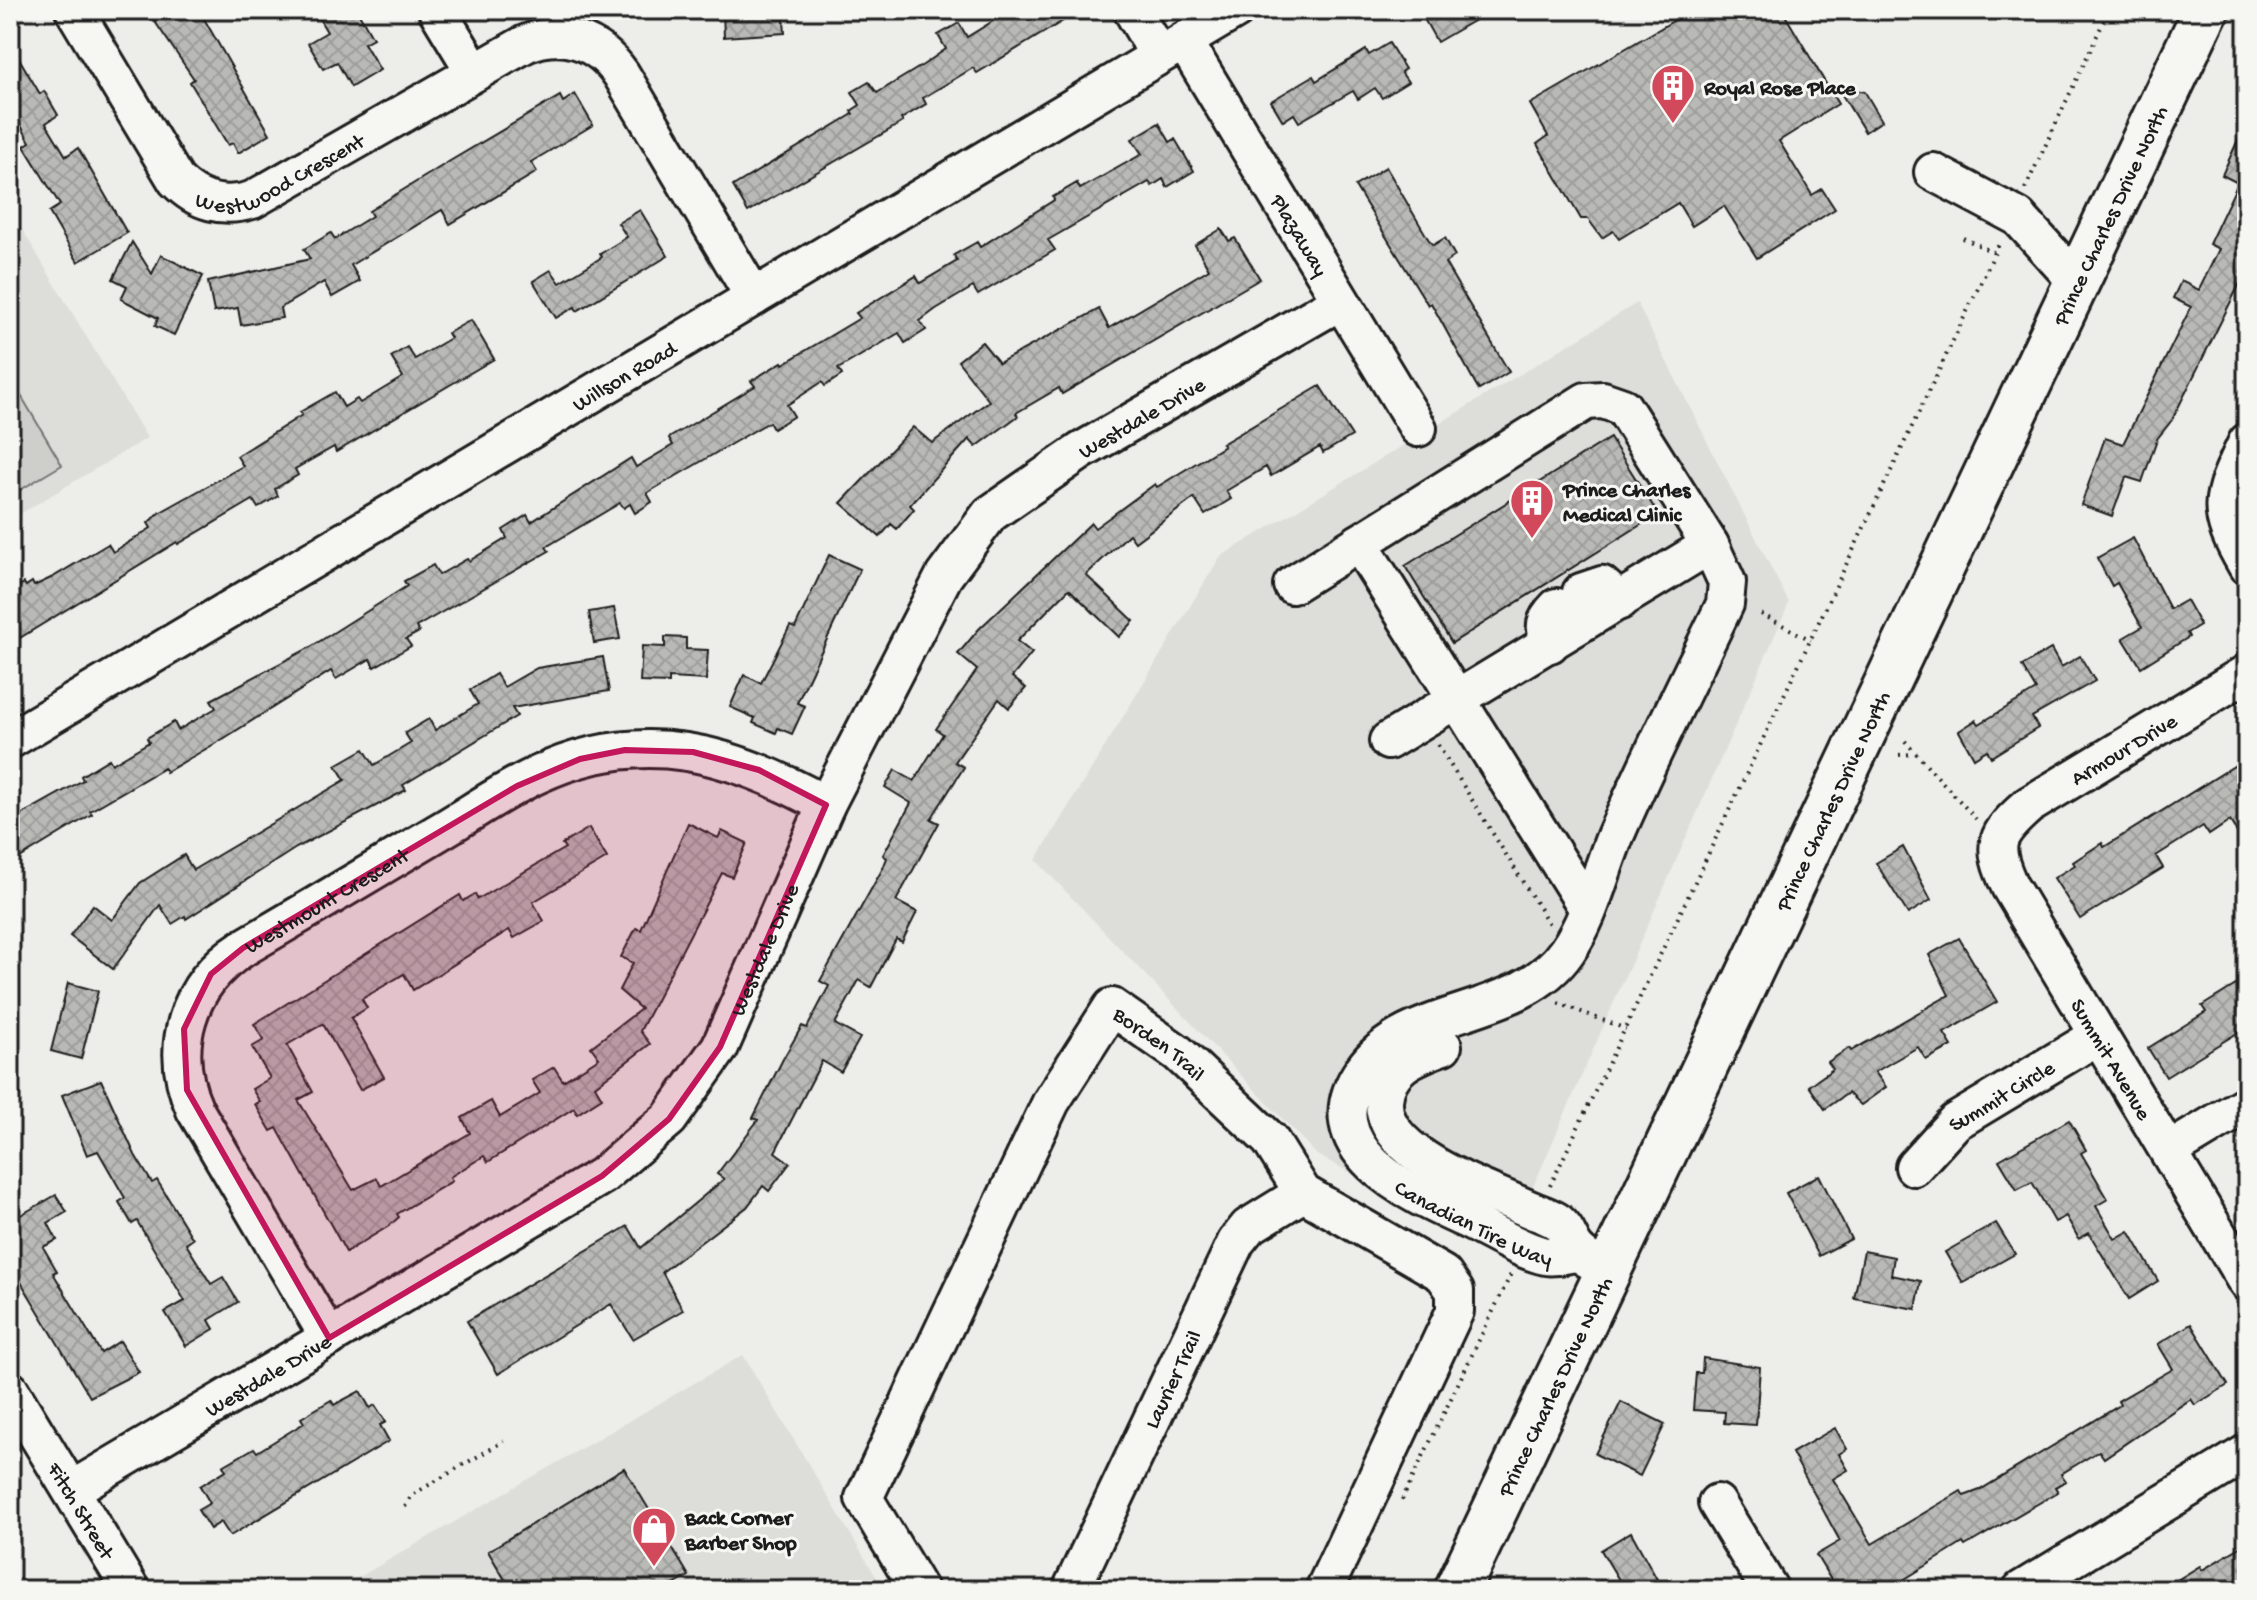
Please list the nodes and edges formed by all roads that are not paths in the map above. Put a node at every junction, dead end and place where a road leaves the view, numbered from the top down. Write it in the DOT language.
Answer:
graph roads {
  1 [pos="74,10"];
  2 [pos="437,10"];
  3 [pos="1132,10"];
  4 [pos="1236,10"];
  5 [pos="2206,10"];
  6 [pos="1171,48"];
  7 [pos="474,71"];
  8 [pos="1933,172"];
  9 [pos="2078,283"];
  10 [pos="754,297"];
  11 [pos="1339,302"];
  12 [pos="1418,428"];
  13 [pos="2247,442"];
  14 [pos="1359,543"];
  15 [pos="1710,545"];
  16 [pos="2247,566"];
  17 [pos="1292,585"];
  18 [pos="1620,601"];
  19 [pos="1550,644"];
  20 [pos="2247,673"];
  21 [pos="1458,700"];
  22 [pos="10,740"];
  23 [pos="1388,741"];
  24 [pos="826,805"];
  25 [pos="2000,834"];
  26 [pos="1588,909"];
  27 [pos="1546,993"];
  28 [pos="2098,1036"];
  29 [pos="2247,1104"];
  30 [pos="1404,1145"];
  31 [pos="2169,1151"];
  32 [pos="1914,1167"];
  33 [pos="1390,1180"];
  34 [pos="1303,1193"];
  35 [pos="1335,1211"];
  36 [pos="1530,1230"];
  37 [pos="1592,1262"];
  38 [pos="2247,1283"];
  39 [pos="329,1338"];
  40 [pos="10,1390"];
  41 [pos="23,1440"];
  42 [pos="2247,1453"];
  43 [pos="71,1490"];
  44 [pos="1717,1503"];
  45 [pos="131,1590"];
  46 [pos="919,1590"];
  47 [pos="1071,1590"];
  48 [pos="1324,1590"];
  49 [pos="1457,1590"];
  50 [pos="1770,1590"];
  51 [pos="2021,1590"];
  1 -- 7 [label="street, Westwood Crescent"];
  2 -- 7 [label="street"];
  3 -- 6 [label="street, Plazaway"];
  4 -- 6 [label="street, Willson Road"];
  5 -- 9 [label="main road, Prince Charles Drive North"];
  6 -- 10 [label="street, Willson Road"];
  6 -- 11 [label="street, Plazaway"];
  7 -- 10 [label="street, Westwood Crescent"];
  8 -- 9 [label="street"];
  9 -- 37 [label="main road, Prince Charles Drive North"];
  10 -- 22 [label="street, Willson Road"];
  11 -- 12 [label="street, Plazaway"];
  11 -- 24 [label="street, Westdale Drive"];
  13 -- 16 [label="street"];
  14 -- 15 [label="street"];
  14 -- 17 [label="street"];
  14 -- 21 [label="street"];
  15 -- 18 [label="street"];
  15 -- 26 [label="street"];
  18 -- 19 [label="street"];
  18 -- 19 [label="street"];
  19 -- 21 [label="street"];
  20 -- 25 [label="street, Armour Drive"];
  21 -- 23 [label="street"];
  21 -- 26 [label="street"];
  24 -- 39 [label="street, Westdale Drive"];
  24 -- 39 [label="street, Westmount Crescent"];
  25 -- 28 [label="street, Summit Avenue"];
  26 -- 27 [label="street"];
  27 -- 30 [label="street"];
  27 -- 33 [label="street"];
  28 -- 31 [label="street, Summit Avenue"];
  28 -- 32 [label="street, Summit Circle"];
  29 -- 31 [label="street"];
  30 -- 33 [label="street"];
  30 -- 36 [label="street, Canadian Tire Way"];
  31 -- 38 [label="street, Summit Avenue"];
  33 -- 35 [label="street, Canadian Tire Way"];
  33 -- 36 [label="street, Canadian Tire Way"];
  34 -- 35 [label="street, Borden Trail"];
  34 -- 46 [label="street, Borden Trail"];
  34 -- 47 [label="street, Laurier Trail"];
  35 -- 48 [label="street, Borden Trail"];
  36 -- 37 [label="street, Canadian Tire Way"];
  37 -- 49 [label="main road, Prince Charles Drive North"];
  39 -- 43 [label="street, Westdale Drive"];
  40 -- 41 [label="street, Fitch Street"];
  41 -- 43 [label="street, Fitch Street"];
  42 -- 51 [label="street"];
  43 -- 45 [label="street, Fitch Street"];
  44 -- 50 [label="street"];
}
